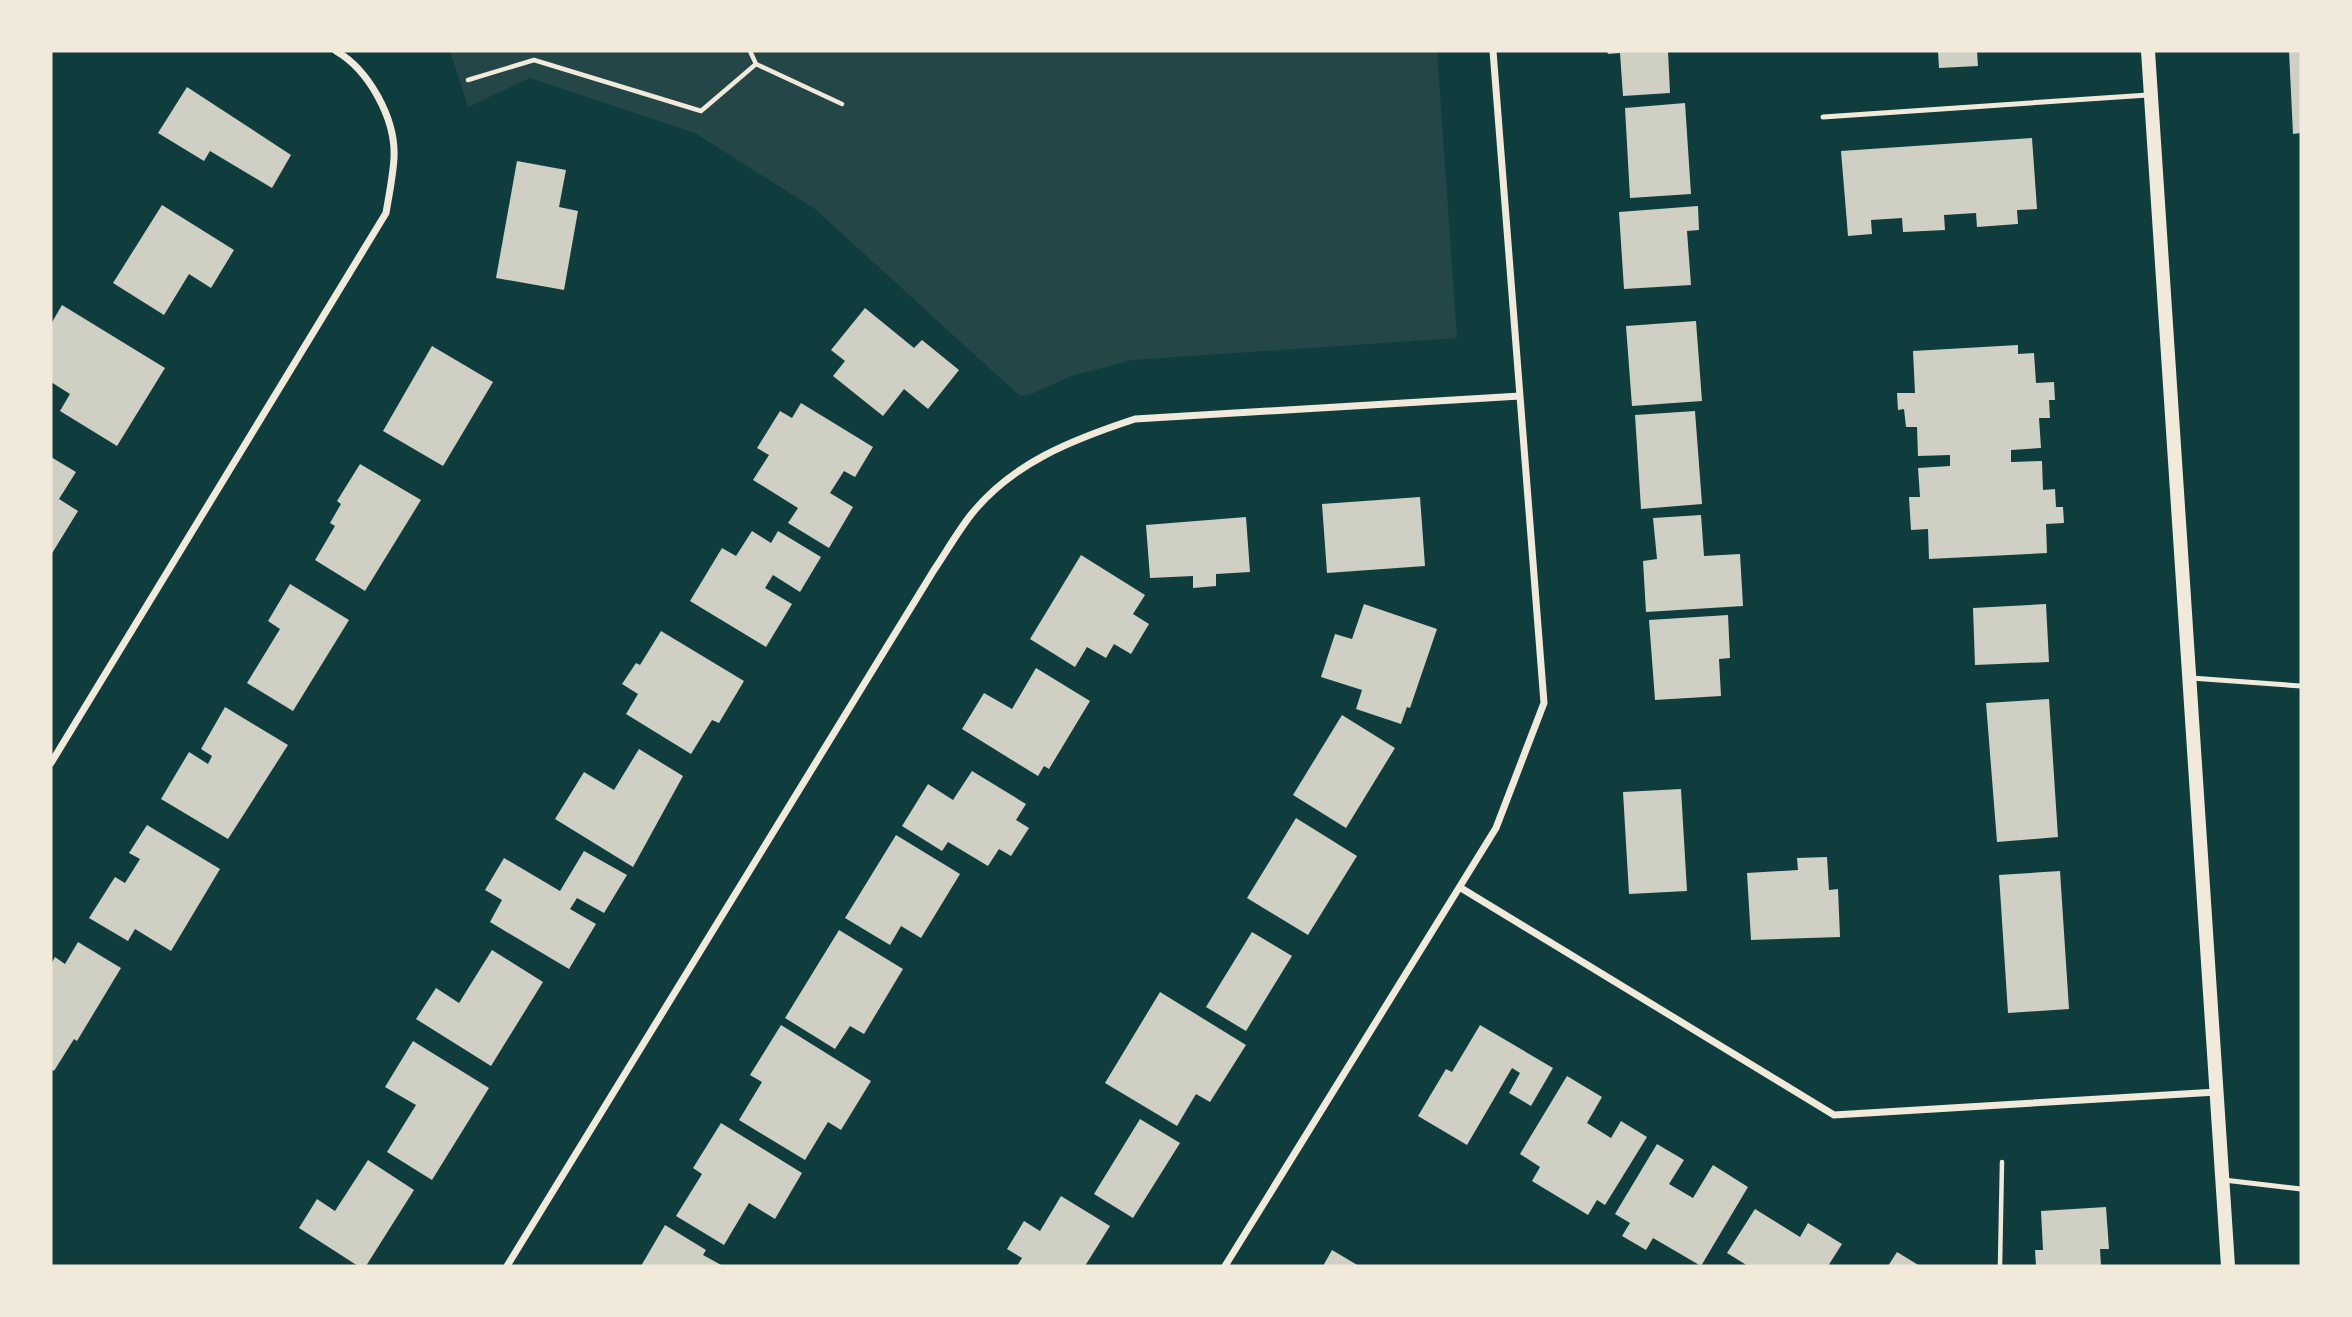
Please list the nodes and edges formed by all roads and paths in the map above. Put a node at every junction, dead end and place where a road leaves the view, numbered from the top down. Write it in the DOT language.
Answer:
graph roads {
  1 [pos="336,51"];
  2 [pos="750,51"];
  3 [pos="1493,51"];
  4 [pos="2148,51"];
  5 [pos="756,64"];
  6 [pos="468,80"];
  7 [pos="2151,95"];
  8 [pos="842,104"];
  9 [pos="1823,117"];
  10 [pos="1520,396"];
  11 [pos="2191,678"];
  12 [pos="2301,686"];
  13 [pos="51,763"];
  14 [pos="1461,888"];
  15 [pos="2217,1092"];
  16 [pos="2002,1162"];
  17 [pos="2223,1180"];
  18 [pos="2301,1189"];
  19 [pos="507,1266"];
  20 [pos="1225,1266"];
  21 [pos="2000,1266"];
  22 [pos="2228,1266"];
  1 -- 13 [label="street"];
  2 -- 5 [label="path"];
  3 -- 10 [label="street"];
  4 -- 7 [label="main road"];
  5 -- 6 [label="path"];
  5 -- 8 [label="path"];
  7 -- 9 [label="lane"];
  7 -- 11 [label="main road"];
  10 -- 14 [label="street"];
  10 -- 19 [label="street"];
  11 -- 12 [label="lane"];
  11 -- 15 [label="main road"];
  14 -- 15 [label="street"];
  14 -- 20 [label="street"];
  15 -- 17 [label="main road"];
  16 -- 21 [label="path"];
  17 -- 18 [label="lane"];
  17 -- 22 [label="main road"];
}
